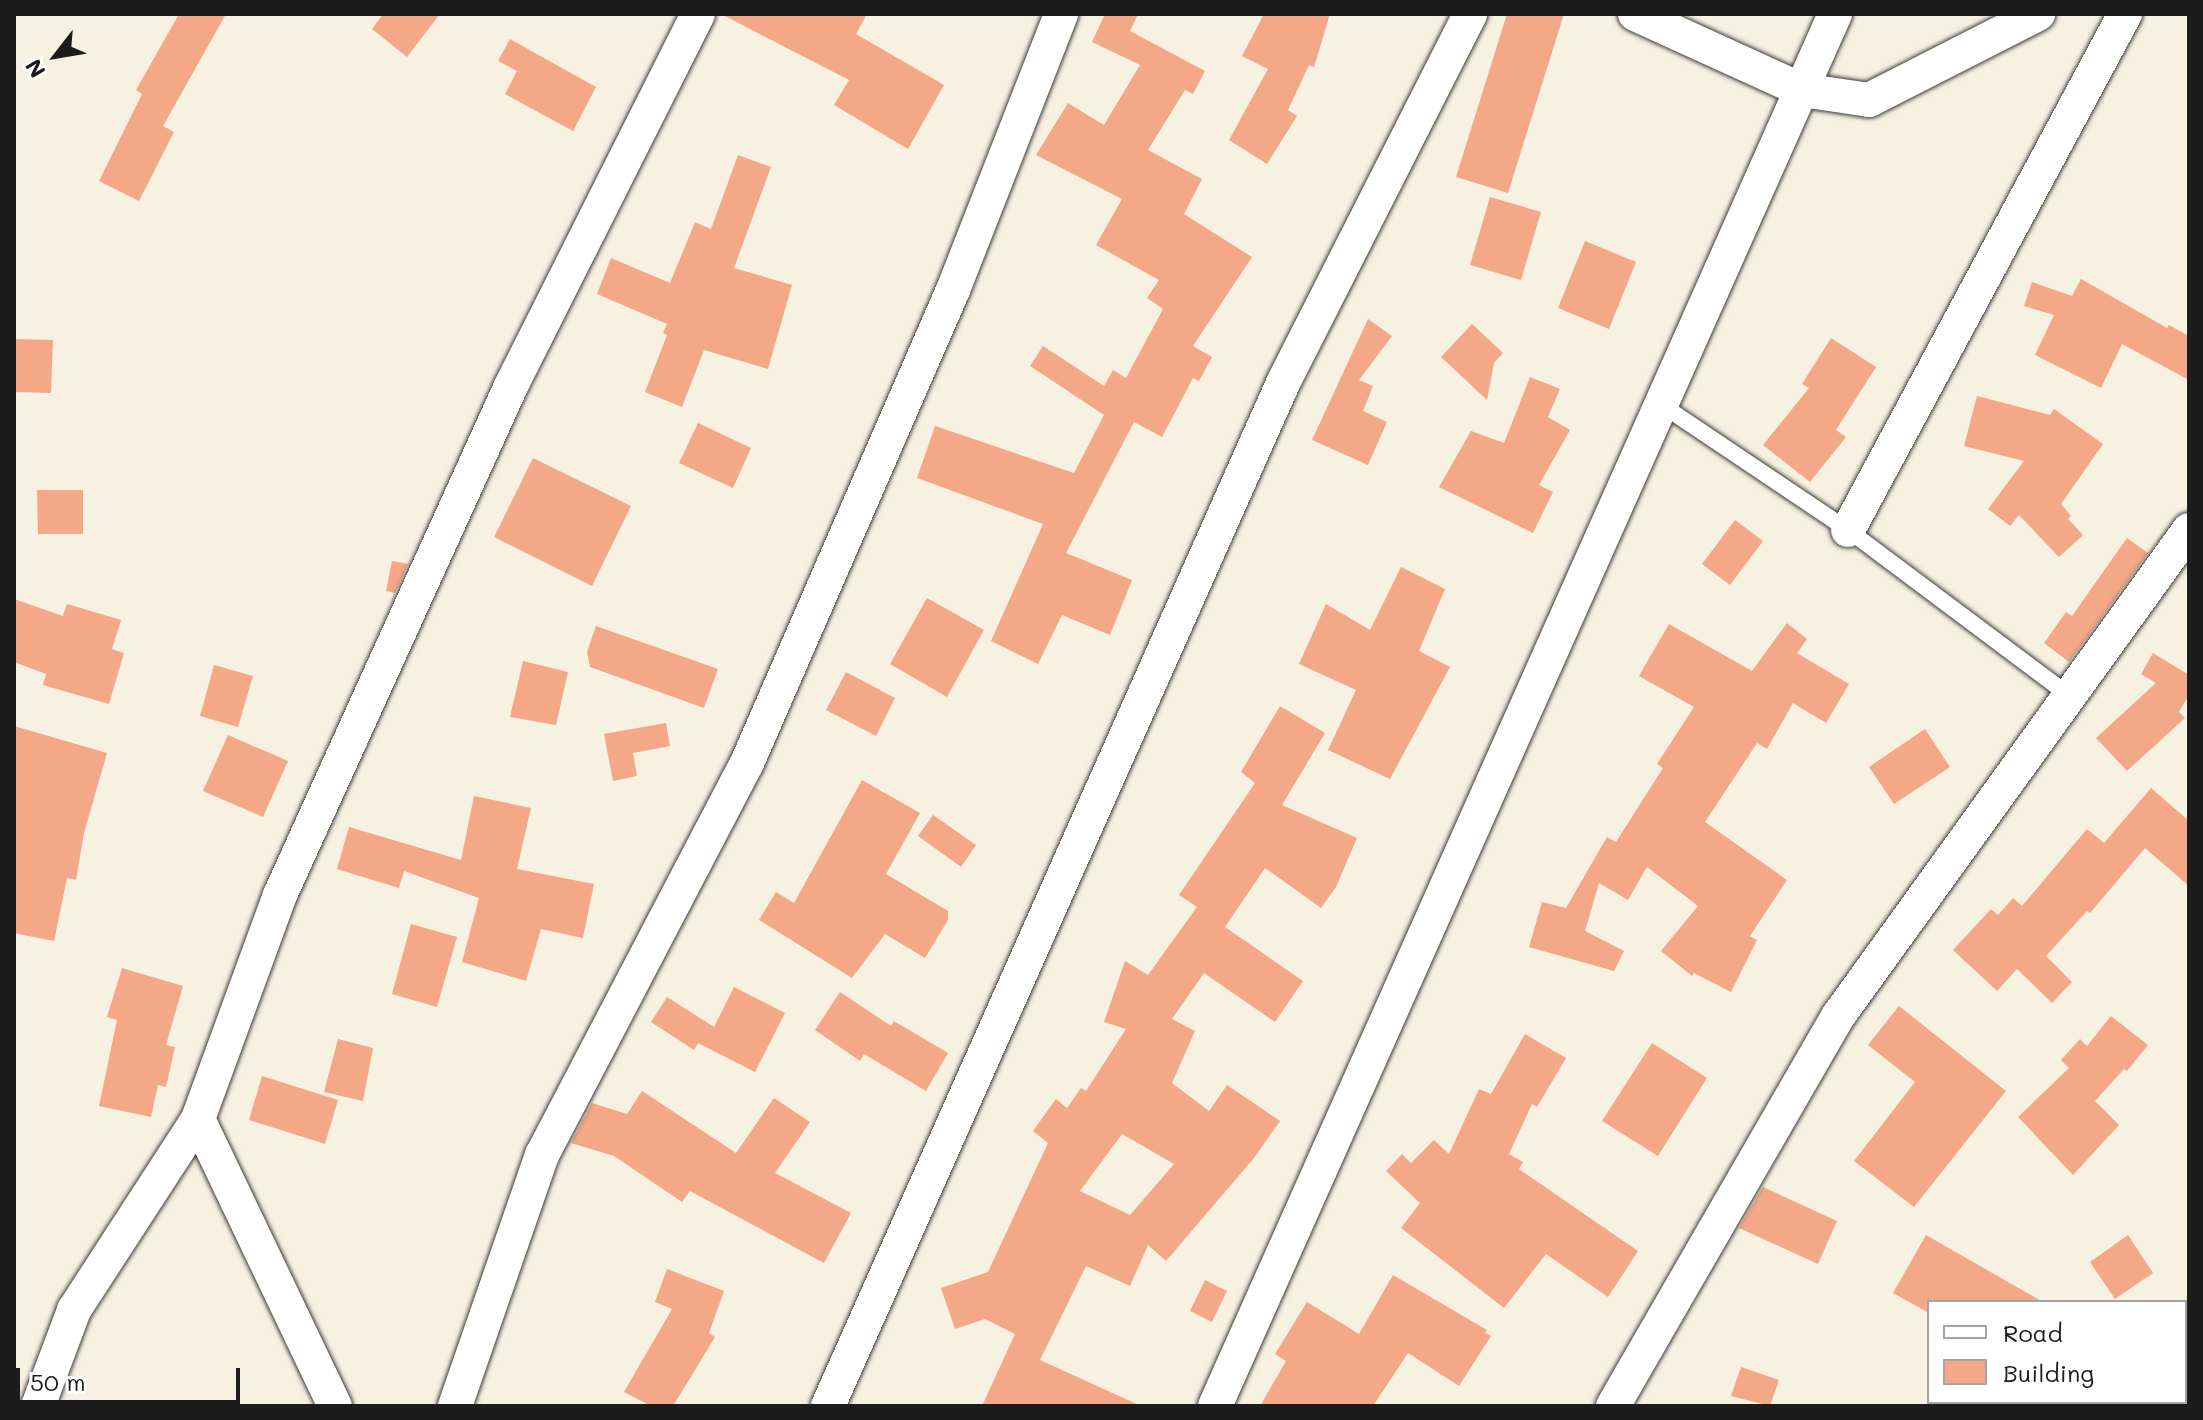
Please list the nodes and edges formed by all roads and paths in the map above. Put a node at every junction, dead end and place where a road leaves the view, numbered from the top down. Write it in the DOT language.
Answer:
graph roads {
  1 [pos="698,14"];
  2 [pos="1061,14"];
  3 [pos="1470,14"];
  4 [pos="1635,14"];
  5 [pos="1835,14"];
  6 [pos="2038,14"];
  7 [pos="2125,14"];
  8 [pos="1802,90"];
  9 [pos="1662,405"];
  10 [pos="1848,530"];
  11 [pos="2189,530"];
  12 [pos="2070,696"];
  13 [pos="198,1119"];
  14 [pos="38,1406"];
  15 [pos="335,1406"];
  16 [pos="455,1406"];
  17 [pos="828,1406"];
  18 [pos="1215,1406"];
  19 [pos="1613,1406"];
  1 -- 13 [label="street"];
  2 -- 16 [label="street"];
  3 -- 17 [label="street"];
  4 -- 8 [label="street"];
  5 -- 8 [label="street"];
  6 -- 8 [label="street"];
  7 -- 10 [label="street"];
  8 -- 9 [label="street"];
  9 -- 10 [label="lane"];
  9 -- 18 [label="street"];
  10 -- 12 [label="lane"];
  11 -- 12 [label="street"];
  12 -- 19 [label="street"];
  13 -- 14 [label="street"];
  13 -- 15 [label="street"];
}
